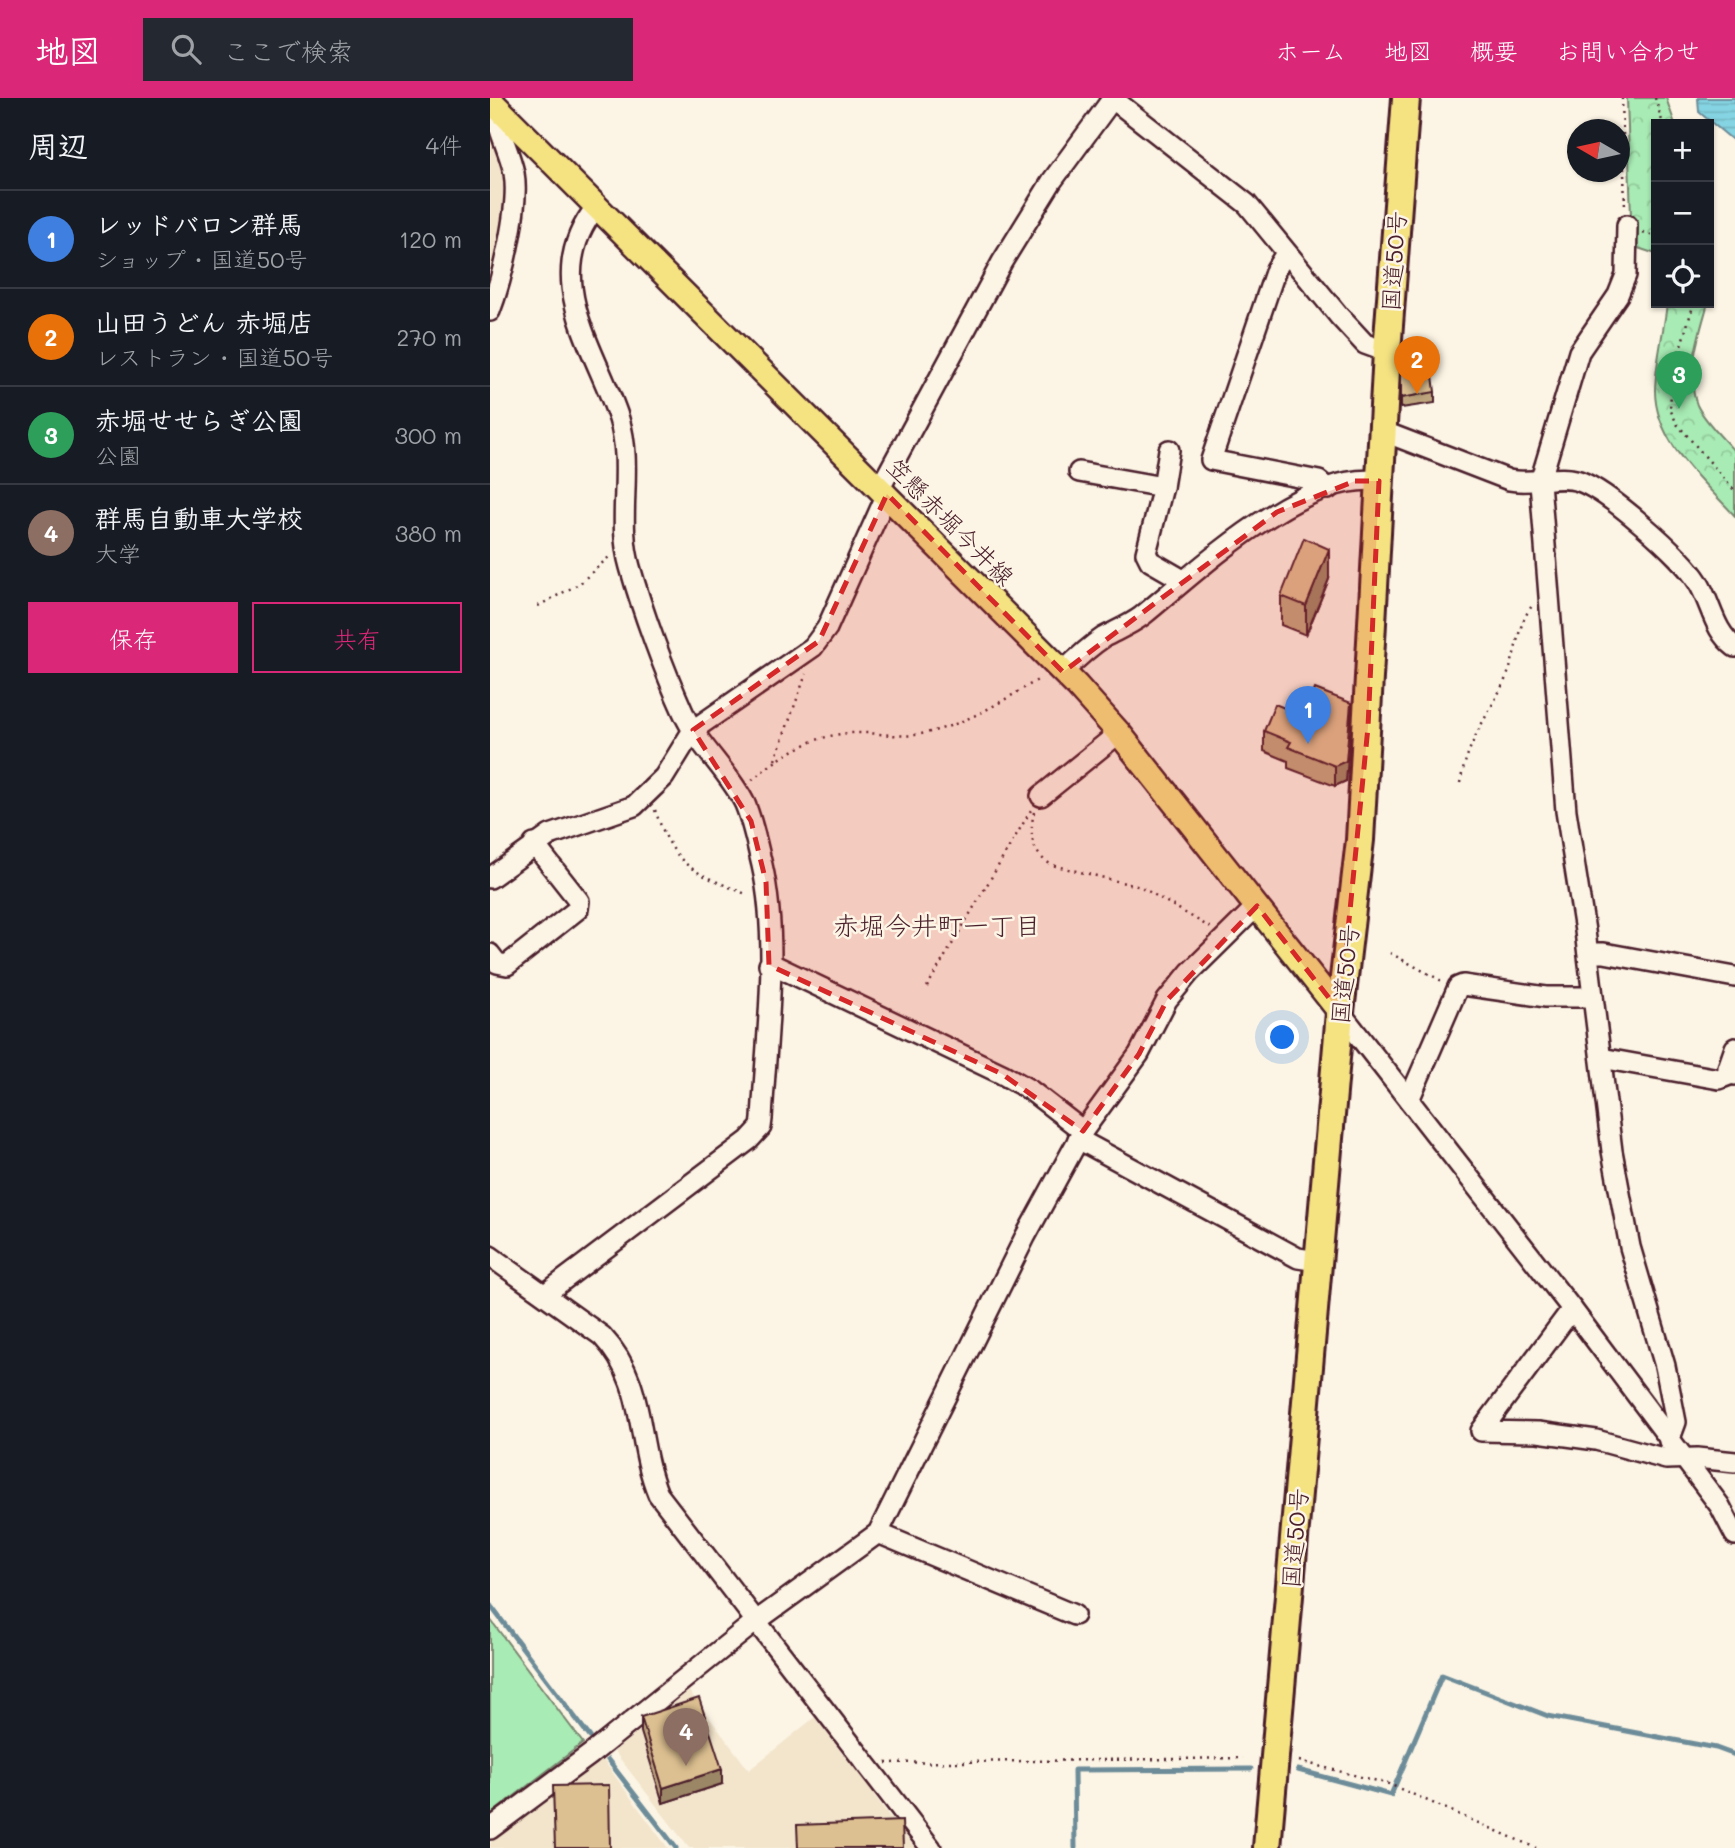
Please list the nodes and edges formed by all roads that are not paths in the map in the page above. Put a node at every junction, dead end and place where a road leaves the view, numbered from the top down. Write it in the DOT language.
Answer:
graph roads {
  1 [pos="1113,98"];
  2 [pos="1406,98"];
  3 [pos="493,103"];
  4 [pos="597,206"];
  5 [pos="1627,225"];
  6 [pos="1286,253"];
  7 [pos="490,311"];
  8 [pos="1387,352"];
  9 [pos="1382,431"];
  10 [pos="1168,450"];
  11 [pos="1079,472"];
  12 [pos="1379,481"];
  13 [pos="1540,482"];
  14 [pos="1163,488"];
  15 [pos="1328,489"];
  16 [pos="884,491"];
  17 [pos="1183,580"];
  18 [pos="1735,647"];
  19 [pos="1061,669"];
  20 [pos="693,730"];
  21 [pos="1119,733"];
  22 [pos="1041,796"];
  23 [pos="536,843"];
  24 [pos="490,878"];
  25 [pos="1257,906"];
  26 [pos="1588,953"];
  27 [pos="490,954"];
  28 [pos="769,965"];
  29 [pos="1735,977"];
  30 [pos="1593,997"];
  31 [pos="1340,1012"];
  32 [pos="1735,1048"];
  33 [pos="1601,1058"];
  34 [pos="1734,1075"];
  35 [pos="1409,1100"];
  36 [pos="1080,1135"];
  37 [pos="490,1256"];
  38 [pos="1318,1261"];
  39 [pos="545,1294"];
  40 [pos="1572,1309"];
  41 [pos="1669,1441"];
  42 [pos="1683,1458"];
  43 [pos="1735,1462"];
  44 [pos="878,1533"];
  45 [pos="1735,1535"];
  46 [pos="1074,1615"];
  47 [pos="755,1622"];
  48 [pos="490,1829"];
  49 [pos="931,1848"];
  50 [pos="1266,1848"];
  1 -- 6 [label="street"];
  1 -- 16 [label="street"];
  2 -- 8 [label="highway, 国道50号"];
  3 -- 4 [label="main road, 笠懸赤堀今井線"];
  3 -- 7 [label="street"];
  4 -- 16 [label="main road, 笠懸赤堀今井線"];
  4 -- 20 [label="street"];
  5 -- 13 [label="street"];
  6 -- 8 [label="street"];
  6 -- 15 [label="street"];
  8 -- 9 [label="highway, 国道50号"];
  9 -- 12 [label="highway, 国道50号"];
  9 -- 13 [label="street"];
  10 -- 14 [label="street"];
  11 -- 14 [label="street"];
  12 -- 15 [label="street"];
  12 -- 31 [label="highway, 国道50号"];
  13 -- 18 [label="street"];
  13 -- 26 [label="street"];
  14 -- 17 [label="street"];
  15 -- 17 [label="street"];
  16 -- 19 [label="main road, 笠懸赤堀今井線"];
  16 -- 20 [label="street"];
  17 -- 19 [label="street"];
  19 -- 21 [label="main road, 笠懸赤堀今井線"];
  20 -- 23 [label="street"];
  20 -- 28 [label="street"];
  21 -- 22 [label="street"];
  21 -- 25 [label="main road, 笠懸赤堀今井線"];
  23 -- 24 [label="street"];
  23 -- 27 [label="street"];
  25 -- 31 [label="main road, 笠懸赤堀今井線"];
  25 -- 36 [label="street"];
  26 -- 29 [label="street"];
  26 -- 30 [label="street"];
  28 -- 36 [label="street"];
  28 -- 39 [label="street"];
  30 -- 33 [label="street"];
  30 -- 35 [label="street"];
  31 -- 35 [label="street"];
  31 -- 38 [label="highway, 国道50号"];
  32 -- 34 [label="street"];
  33 -- 34 [label="street"];
  33 -- 41 [label="street"];
  35 -- 40 [label="street"];
  36 -- 38 [label="street"];
  36 -- 44 [label="street"];
  37 -- 39 [label="street"];
  38 -- 50 [label="highway, 国道50号"];
  39 -- 47 [label="street"];
  40 -- 41 [label="street"];
  40 -- 42 [label="street"];
  41 -- 42 [label="street"];
  42 -- 43 [label="street"];
  42 -- 45 [label="street"];
  44 -- 46 [label="street"];
  44 -- 47 [label="street"];
  47 -- 48 [label="street"];
  47 -- 49 [label="street"];
}
